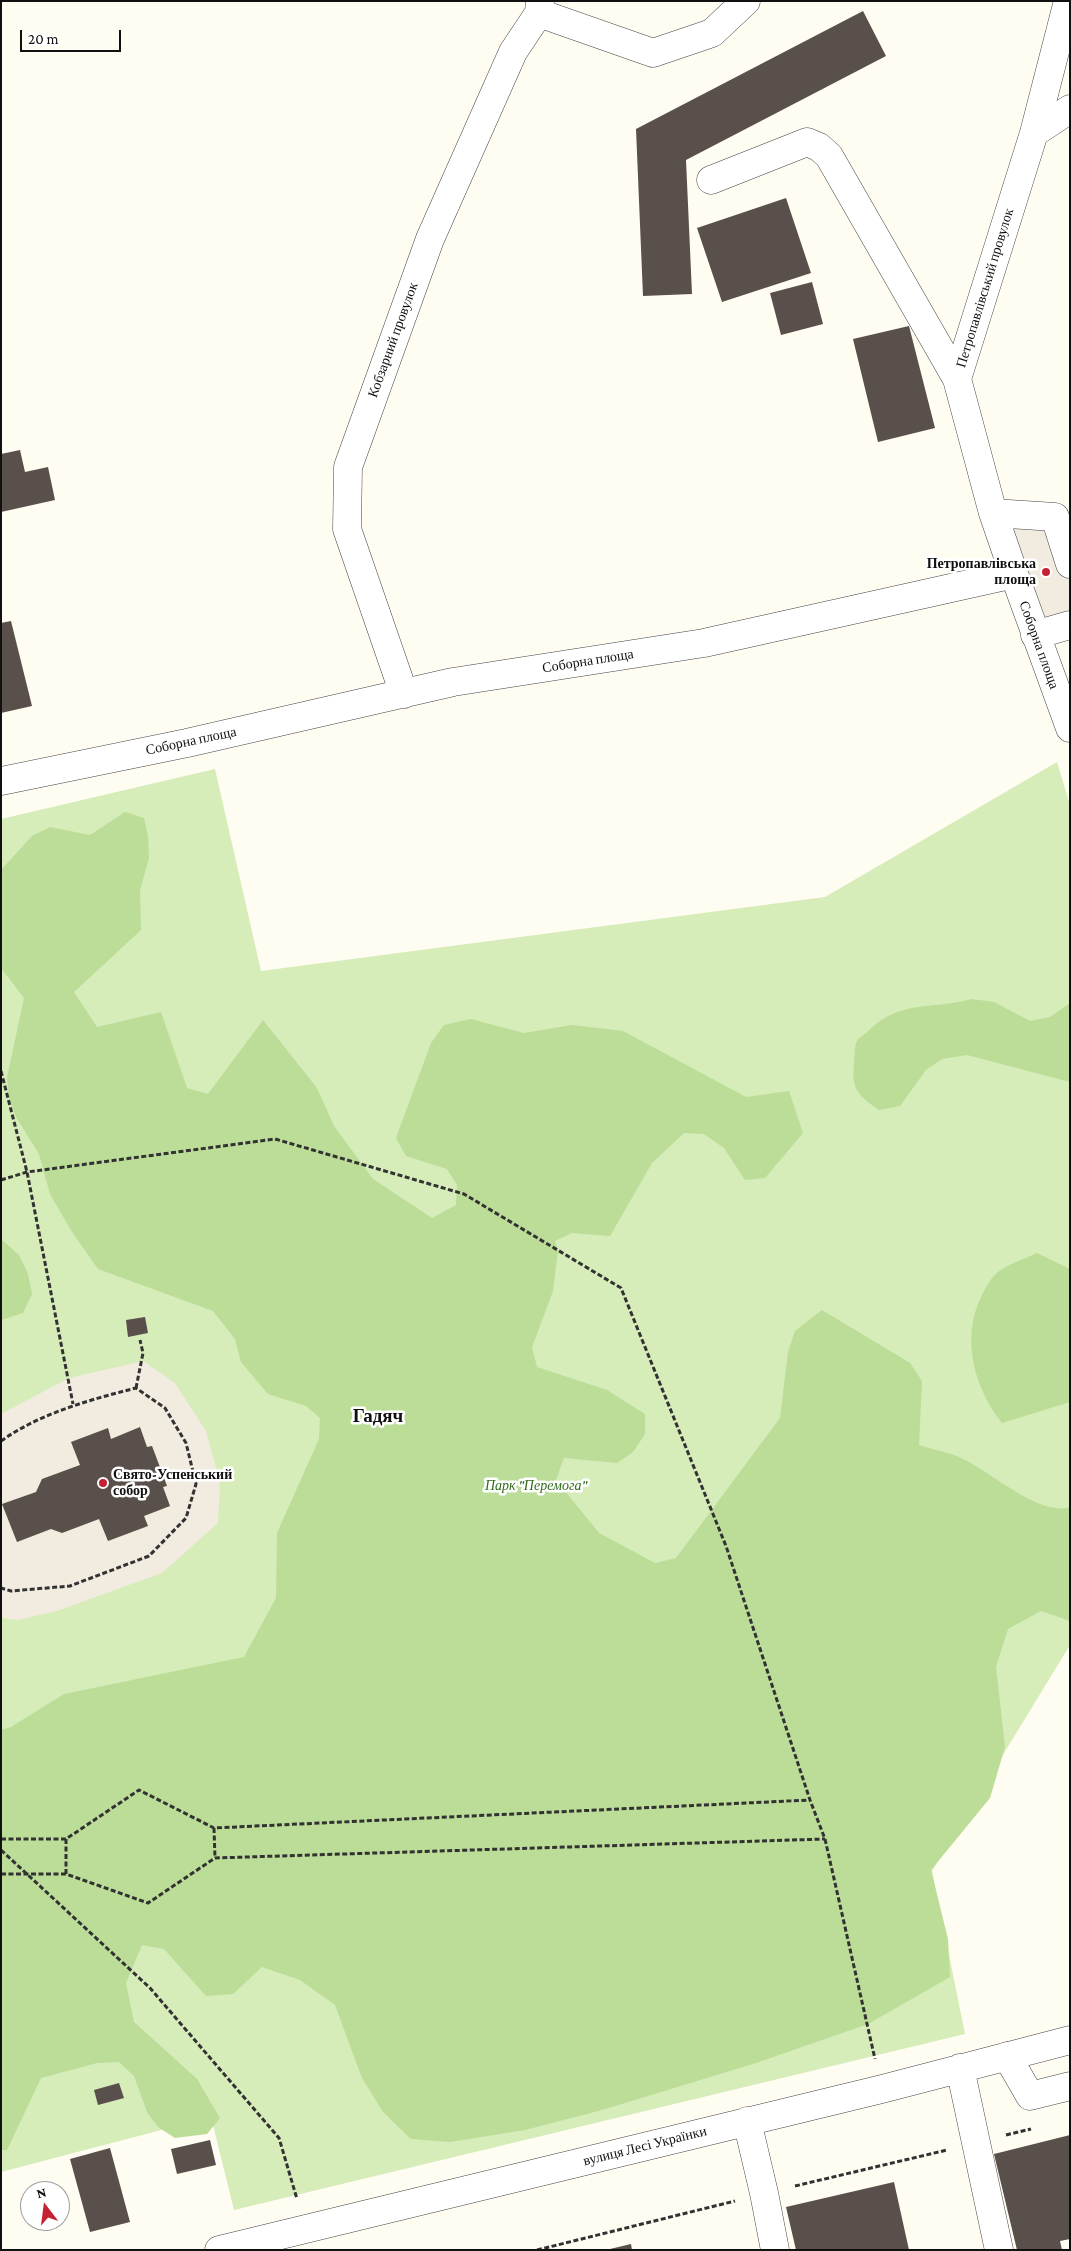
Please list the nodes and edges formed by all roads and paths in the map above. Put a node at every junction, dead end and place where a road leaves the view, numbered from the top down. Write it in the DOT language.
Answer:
graph roads {
  1 [pos="746,1"];
  2 [pos="1068,1"];
  3 [pos="540,7"];
  4 [pos="1070,109"];
  5 [pos="1034,133"];
  6 [pos="711,180"];
  7 [pos="957,379"];
  8 [pos="993,513"];
  9 [pos="1070,564"];
  10 [pos="1014,574"];
  11 [pos="1070,625"];
  12 [pos="1035,635"];
  13 [pos="404,694"];
  14 [pos="1070,728"];
  15 [pos="1,781"];
  16 [pos="1,1071"];
  17 [pos="26,1172"];
  18 [pos="1,1180"];
  19 [pos="140,1340"];
  20 [pos="136,1388"];
  21 [pos="73,1404"];
  22 [pos="1,1442"];
  23 [pos="1,1588"];
  24 [pos="810,1800"];
  25 [pos="214,1828"];
  26 [pos="66,1839"];
  27 [pos="825,1839"];
  28 [pos="1,1840"];
  29 [pos="1,1850"];
  30 [pos="215,1858"];
  31 [pos="1,1874"];
  32 [pos="27,1874"];
  33 [pos="66,1874"];
  34 [pos="1070,2040"];
  35 [pos="1007,2056"];
  36 [pos="960,2068"];
  37 [pos="1070,2086"];
  38 [pos="882,2089"];
  39 [pos="746,2121"];
  40 [pos="1032,2128"];
  41 [pos="976,2143"];
  42 [pos="764,2193"];
  43 [pos="305,2228"];
  44 [pos="219,2250"];
  45 [pos="537,2250"];
  46 [pos="775,2250"];
  47 [pos="999,2250"];
  1 -- 3 [label="street"];
  2 -- 5 [label="street, Петропавлівський провулок"];
  3 -- 13 [label="street, Кобзарний провулок"];
  4 -- 5 [label="street"];
  5 -- 7 [label="street, Петропавлівський провулок"];
  6 -- 7 [label="street"];
  7 -- 8 [label="street, Петропавлівський провулок"];
  8 -- 9 [label="street"];
  8 -- 10 [label="street, Петропавлівський провулок"];
  10 -- 12 [label="street, Соборна площа"];
  10 -- 13 [label="street, Соборна площа"];
  11 -- 12 [label="street"];
  12 -- 14 [label="street, Соборна площа"];
  13 -- 15 [label="street, Соборна площа"];
  16 -- 17 [label="path"];
  17 -- 18 [label="path"];
  17 -- 21 [label="path"];
  17 -- 24 [label="path"];
  19 -- 20 [label="path"];
  20 -- 21 [label="path"];
  20 -- 23 [label="path"];
  21 -- 22 [label="path"];
  24 -- 25 [label="path"];
  24 -- 27 [label="path"];
  25 -- 26 [label="path"];
  25 -- 30 [label="path"];
  26 -- 28 [label="path"];
  26 -- 33 [label="path"];
  27 -- 30 [label="path"];
  27 -- 38 [label="path"];
  29 -- 32 [label="path"];
  30 -- 33 [label="path"];
  31 -- 32 [label="path"];
  32 -- 33 [label="path"];
  32 -- 43 [label="path"];
  34 -- 35 [label="street, вулиця Лесі Українки"];
  35 -- 36 [label="street, вулиця Лесі Українки"];
  35 -- 37 [label="street"];
  36 -- 38 [label="street, вулиця Лесі Українки"];
  36 -- 41 [label="street"];
  38 -- 39 [label="street, вулиця Лесі Українки"];
  39 -- 42 [label="street"];
  39 -- 43 [label="street, вулиця Лесі Українки"];
  40 -- 41 [label="path"];
  41 -- 42 [label="path"];
  41 -- 47 [label="street"];
  42 -- 45 [label="path"];
  42 -- 46 [label="street"];
  43 -- 44 [label="street, вулиця Лесі Українки"];
}
